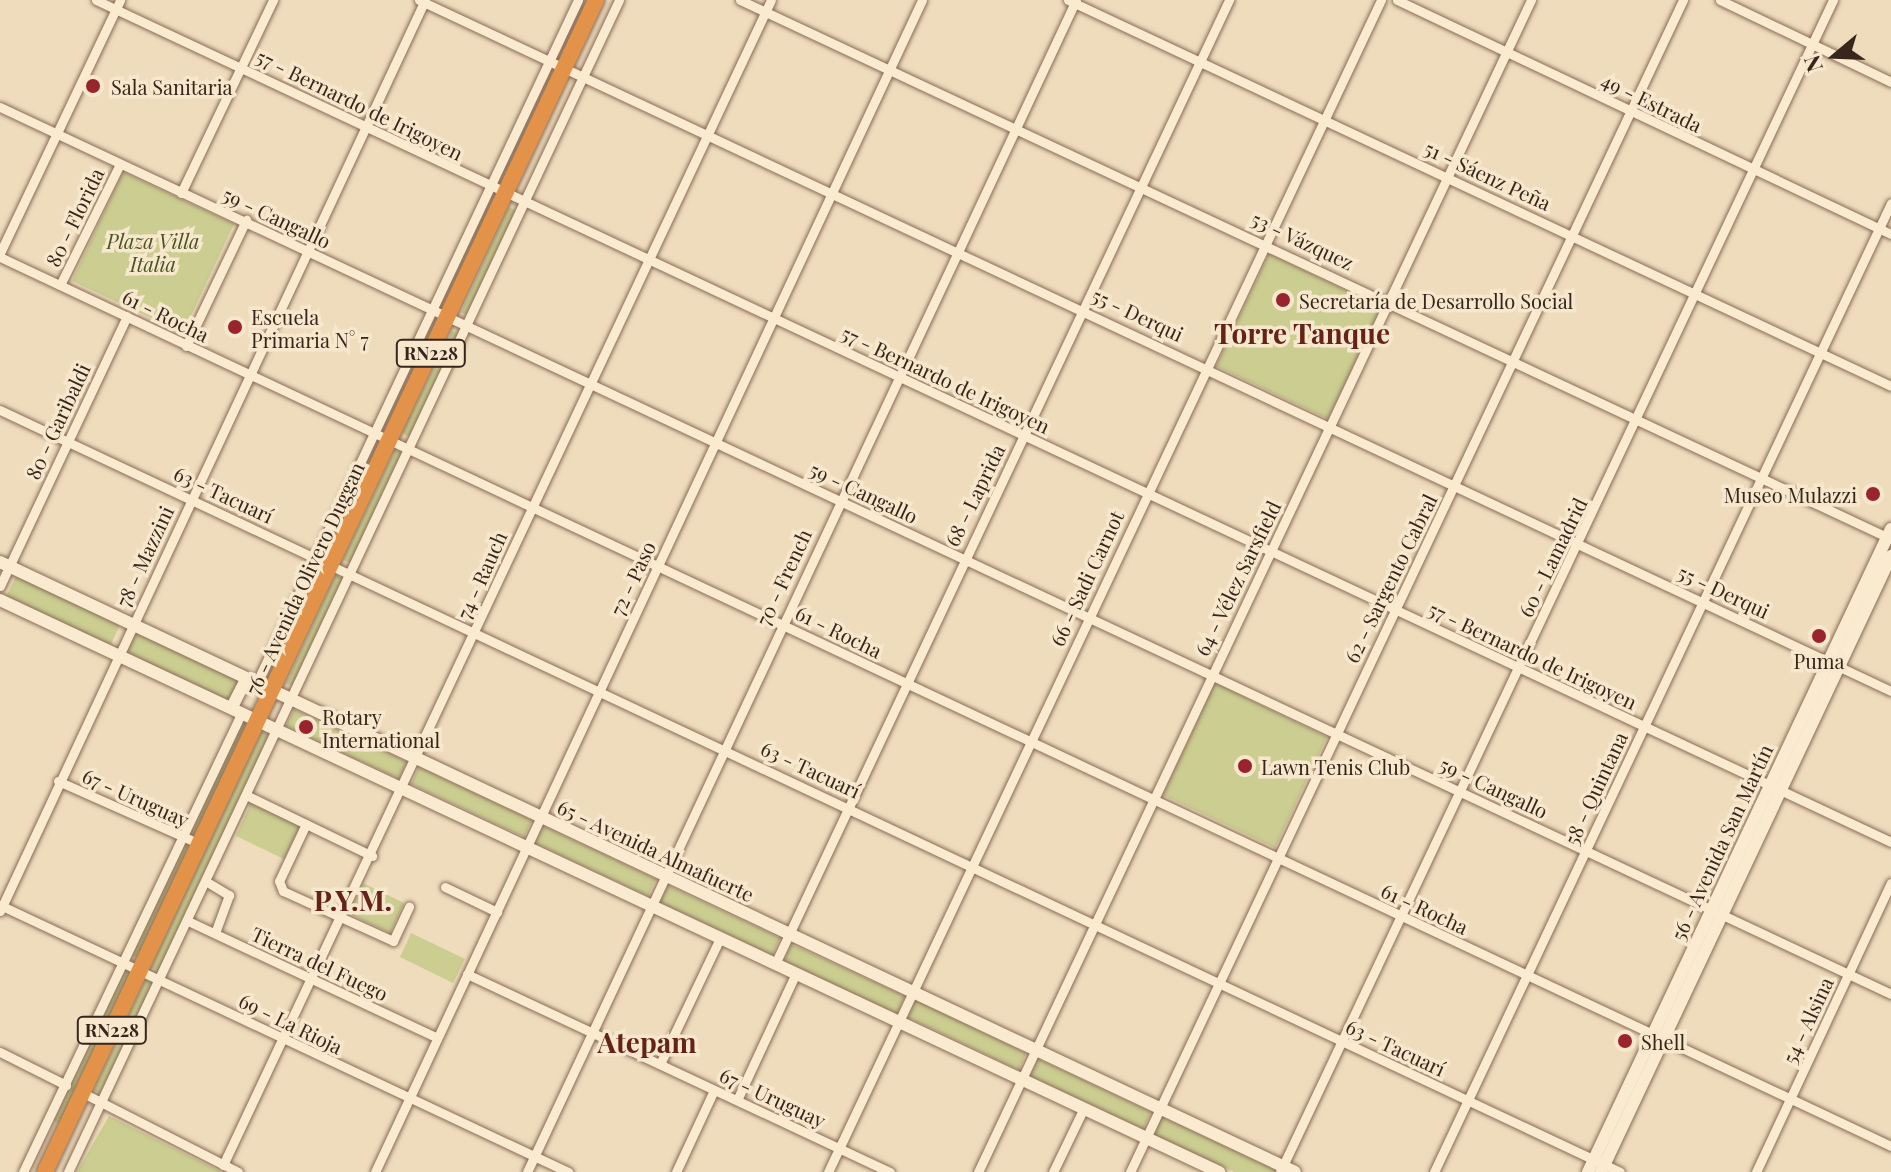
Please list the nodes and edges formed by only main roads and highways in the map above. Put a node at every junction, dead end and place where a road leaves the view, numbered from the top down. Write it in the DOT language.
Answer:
graph roads {
  1 [pos="596,0"];
  2 [pos="1890,535"];
  3 [pos="1891,556"];
  4 [pos="4,564"];
  5 [pos="0,600"];
  6 [pos="1834,663"];
  7 [pos="251,681"];
  8 [pos="274,693"];
  9 [pos="237,710"];
  10 [pos="259,721"];
  11 [pos="1597,1167"];
  12 [pos="1281,1169"];
  13 [pos="1211,1170"];
  14 [pos="45,1172"];
  15 [pos="1295,1172"];
  1 -- 8 [label="highway, 76 - Avenida Olivero Duggan / RN228"];
  2 -- 6 [label="main road, 56 - Avenida San Martín"];
  3 -- 6 [label="main road, 56 - Avenida San Martín"];
  4 -- 7 [label="main road, 65 - Avenida Almafuerte"];
  5 -- 9 [label="main road"];
  6 -- 11 [label="main road, 56 - Avenida San Martín"];
  7 -- 8 [label="main road, 65 - Avenida Almafuerte"];
  7 -- 9 [label="main road"];
  8 -- 10 [label="highway, 76 - Avenida Olivero Duggan / RN228"];
  8 -- 12 [label="main road, 65 - Avenida Almafuerte"];
  9 -- 10 [label="main road"];
  10 -- 13 [label="main road"];
  10 -- 14 [label="highway, 76 - Avenida Olivero Duggan / RN228"];
  12 -- 15 [label="main road, 65 - Avenida Almafuerte"];
}
